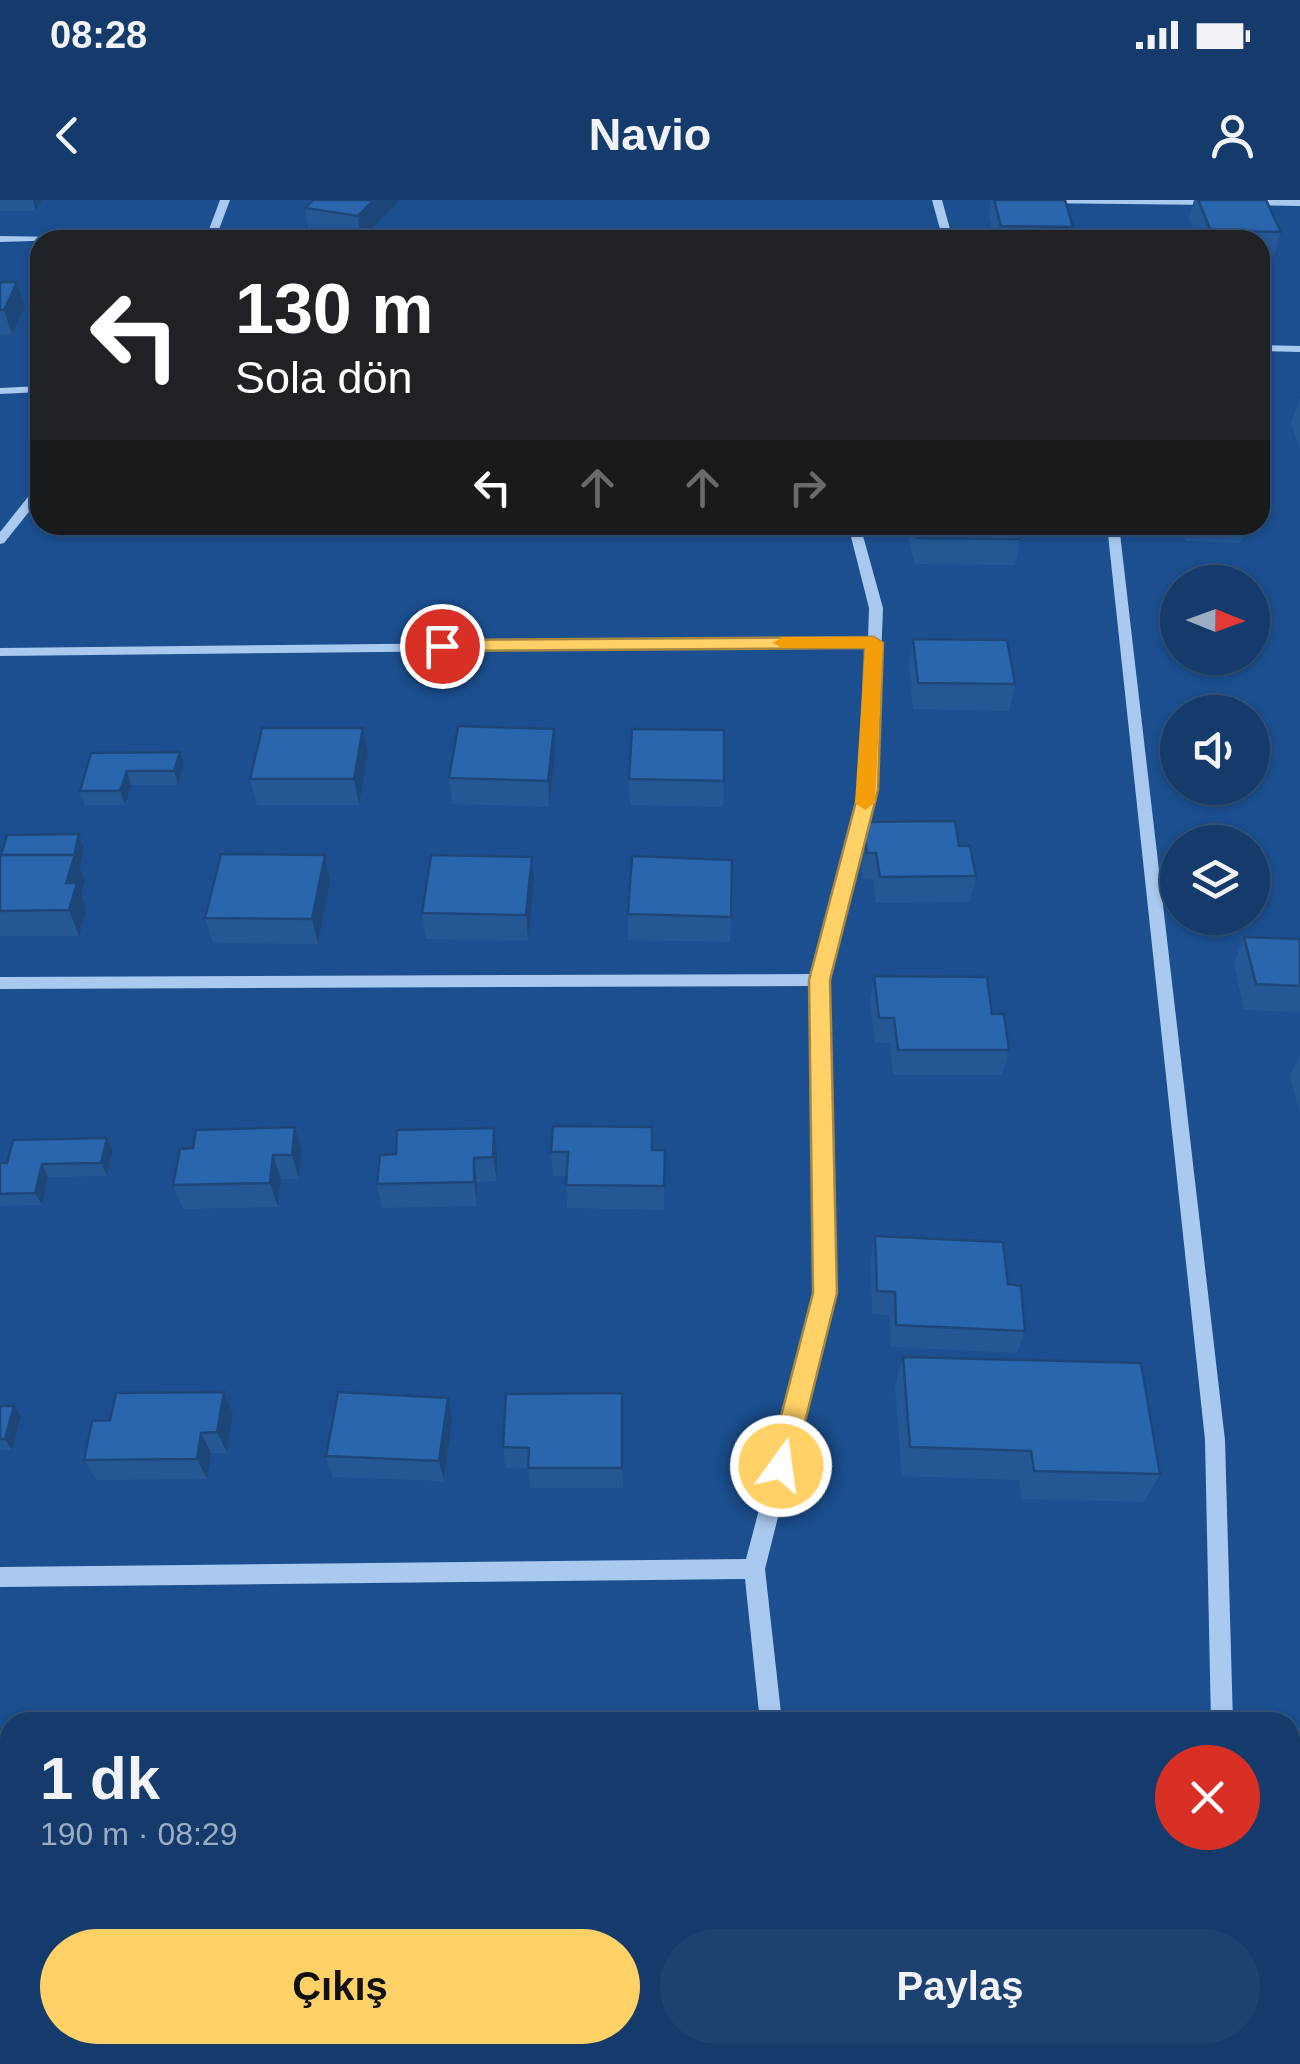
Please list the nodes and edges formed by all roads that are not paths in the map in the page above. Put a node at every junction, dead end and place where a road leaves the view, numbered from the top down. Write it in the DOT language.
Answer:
graph roads {
  1 [pos="225,200"];
  2 [pos="937,200"];
  3 [pos="1029,200"];
  4 [pos="1300,203"];
  5 [pos="214,230"];
  6 [pos="945,230"];
  7 [pos="0,239"];
  8 [pos="30,240"];
  9 [pos="1270,348"];
  10 [pos="1300,349"];
  11 [pos="30,390"];
  12 [pos="0,391"];
  13 [pos="30,502"];
  14 [pos="857,535"];
  15 [pos="1114,535"];
  16 [pos="0,540"];
  17 [pos="874,643"];
  18 [pos="0,652"];
  19 [pos="819,980"];
  20 [pos="0,984"];
  21 [pos="754,1570"];
  22 [pos="0,1577"];
  23 [pos="770,1712"];
  24 [pos="1222,1712"];
  1 -- 5 [label="street"];
  2 -- 6 [label="street"];
  3 -- 4 [label="street"];
  7 -- 8 [label="street"];
  9 -- 10 [label="street"];
  11 -- 12 [label="street"];
  13 -- 16 [label="street"];
  14 -- 17 [label="street"];
  15 -- 24 [label="street"];
  17 -- 18 [label="street"];
  17 -- 19 [label="street"];
  19 -- 20 [label="street"];
  19 -- 21 [label="street"];
  21 -- 22 [label="street"];
  21 -- 23 [label="street"];
}
